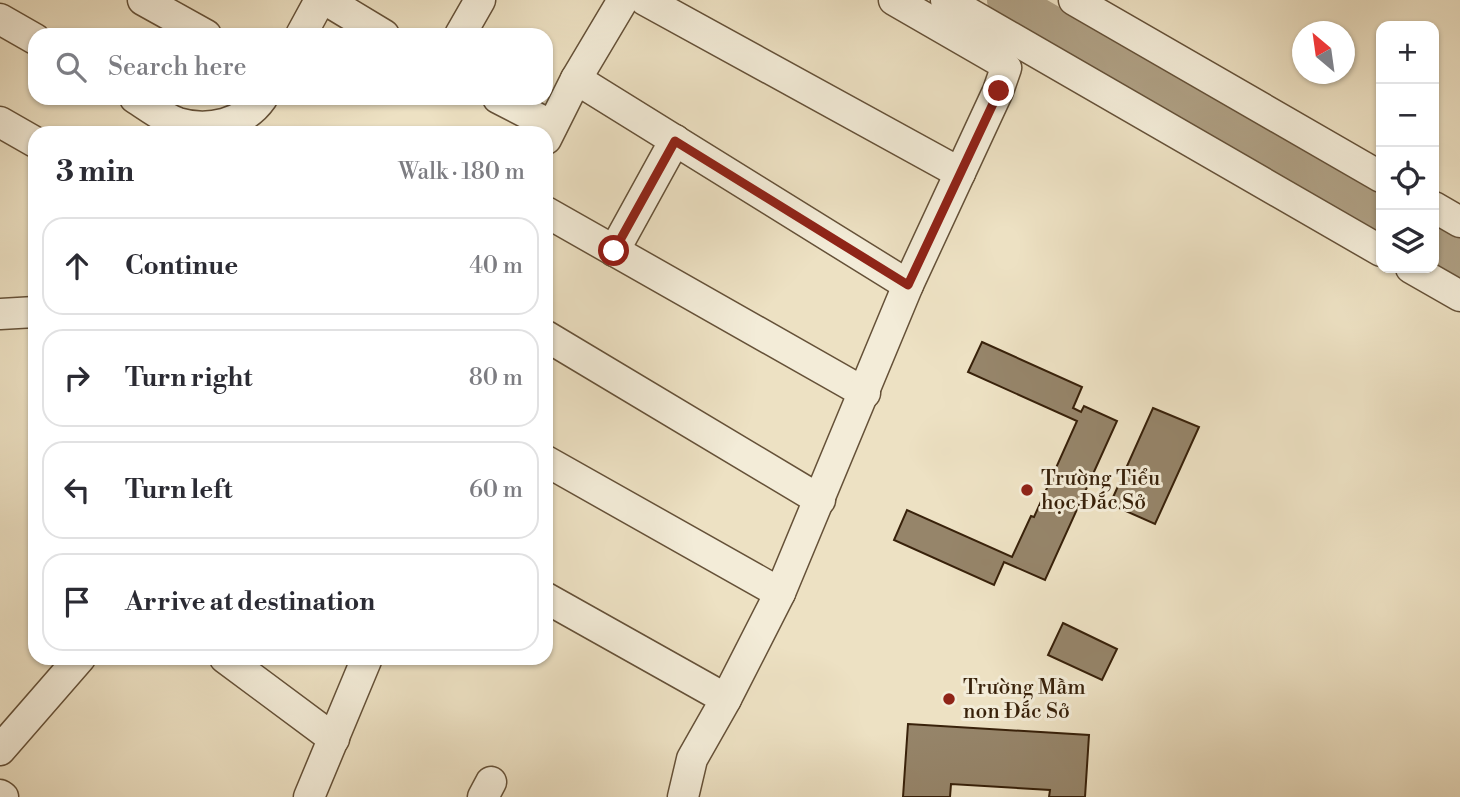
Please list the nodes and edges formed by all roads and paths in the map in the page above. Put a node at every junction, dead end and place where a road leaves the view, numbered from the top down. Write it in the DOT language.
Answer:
graph roads {
  1 [pos="143,0"];
  2 [pos="480,0"];
  3 [pos="623,0"];
  4 [pos="645,0"];
  5 [pos="894,0"];
  6 [pos="946,0"];
  7 [pos="1074,0"];
  8 [pos="333,2"];
  9 [pos="0,19"];
  10 [pos="193,28"];
  11 [pos="308,28"];
  12 [pos="373,28"];
  13 [pos="464,28"];
  14 [pos="28,35"];
  15 [pos="576,79"];
  16 [pos="147,105"];
  17 [pos="257,105"];
  18 [pos="508,105"];
  19 [pos="0,122"];
  20 [pos="192,126"];
  21 [pos="202,126"];
  22 [pos="540,126"];
  23 [pos="552,126"];
  24 [pos="28,138"];
  25 [pos="675,141"];
  26 [pos="960,173"];
  27 [pos="1376,174"];
  28 [pos="1439,210"];
  29 [pos="553,216"];
  30 [pos="1460,222"];
  31 [pos="1376,247"];
  32 [pos="614,251"];
  33 [pos="1420,273"];
  34 [pos="908,285"];
  35 [pos="1460,296"];
  36 [pos="28,312"];
  37 [pos="0,314"];
  38 [pos="553,339"];
  39 [pos="865,393"];
  40 [pos="553,465"];
  41 [pos="820,500"];
  42 [pos="780,593"];
  43 [pos="553,602"];
  44 [pos="74,665"];
  45 [pos="234,665"];
  46 [pos="365,665"];
  47 [pos="726,699"];
  48 [pos="334,739"];
  49 [pos="0,750"];
  50 [pos="309,797"];
  51 [pos="683,797"];
  1 -- 10 [label="street"];
  2 -- 13 [label="street"];
  3 -- 15 [label="street"];
  4 -- 26 [label="street"];
  5 -- 26 [label="street"];
  6 -- 31 [label="street"];
  7 -- 27 [label="street"];
  8 -- 11 [label="street"];
  8 -- 12 [label="street"];
  9 -- 14 [label="street"];
  15 -- 23 [label="street"];
  15 -- 25 [label="street"];
  16 -- 20 [label="street"];
  17 -- 21 [label="street"];
  18 -- 22 [label="street"];
  19 -- 24 [label="street"];
  25 -- 32 [label="street"];
  25 -- 34 [label="street"];
  26 -- 34 [label="street"];
  28 -- 30 [label="street"];
  29 -- 32 [label="street"];
  32 -- 39 [label="street"];
  33 -- 35 [label="street"];
  34 -- 39 [label="street"];
  36 -- 37 [label="street"];
  38 -- 41 [label="street"];
  39 -- 41 [label="street"];
  40 -- 42 [label="street"];
  41 -- 42 [label="street"];
  42 -- 47 [label="street"];
  43 -- 47 [label="street"];
  44 -- 49 [label="street"];
  45 -- 48 [label="street"];
  46 -- 48 [label="street"];
  47 -- 51 [label="street"];
  48 -- 50 [label="street"];
}
